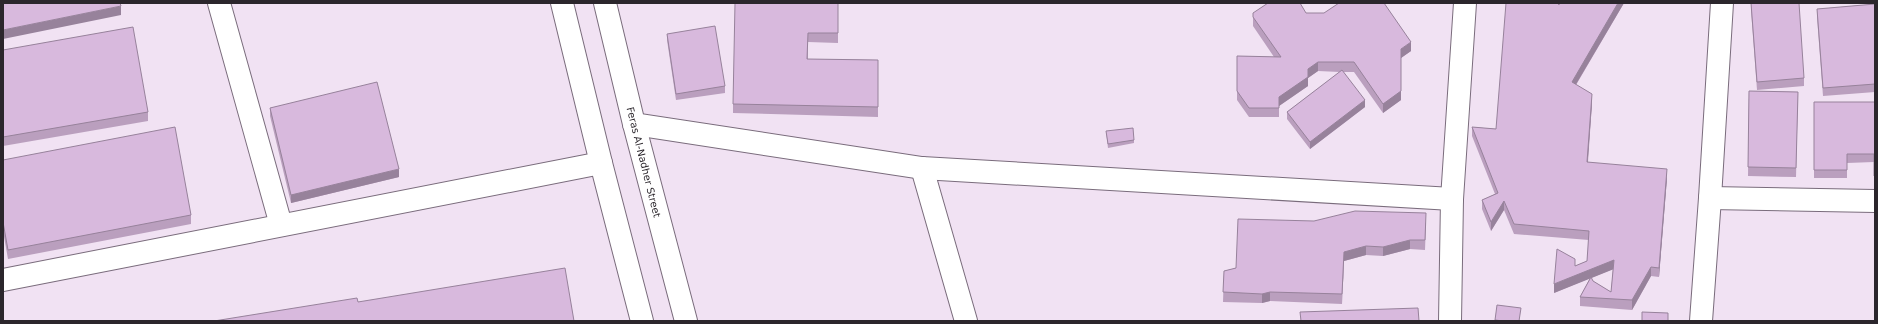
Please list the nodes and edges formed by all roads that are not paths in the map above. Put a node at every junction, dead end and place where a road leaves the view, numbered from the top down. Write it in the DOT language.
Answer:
graph roads {
  1 [pos="219,3"];
  2 [pos="562,3"];
  3 [pos="605,3"];
  4 [pos="1465,3"];
  5 [pos="1722,3"];
  6 [pos="634,124"];
  7 [pos="601,163"];
  8 [pos="922,168"];
  9 [pos="1710,198"];
  10 [pos="1452,199"];
  11 [pos="1875,202"];
  12 [pos="281,226"];
  13 [pos="3,280"];
  14 [pos="642,321"];
  15 [pos="686,321"];
  16 [pos="966,321"];
  17 [pos="1450,321"];
  18 [pos="1700,321"];
  1 -- 12 [label="street"];
  2 -- 7 [label="street"];
  3 -- 6 [label="street, Feras Al-Nadher Street"];
  4 -- 10 [label="street"];
  5 -- 9 [label="street"];
  6 -- 8 [label="street"];
  6 -- 15 [label="street, Feras Al-Nadher Street"];
  7 -- 12 [label="street"];
  7 -- 14 [label="street"];
  8 -- 10 [label="street"];
  8 -- 16 [label="street"];
  9 -- 11 [label="street"];
  9 -- 18 [label="street"];
  10 -- 17 [label="street"];
  12 -- 13 [label="street"];
}
